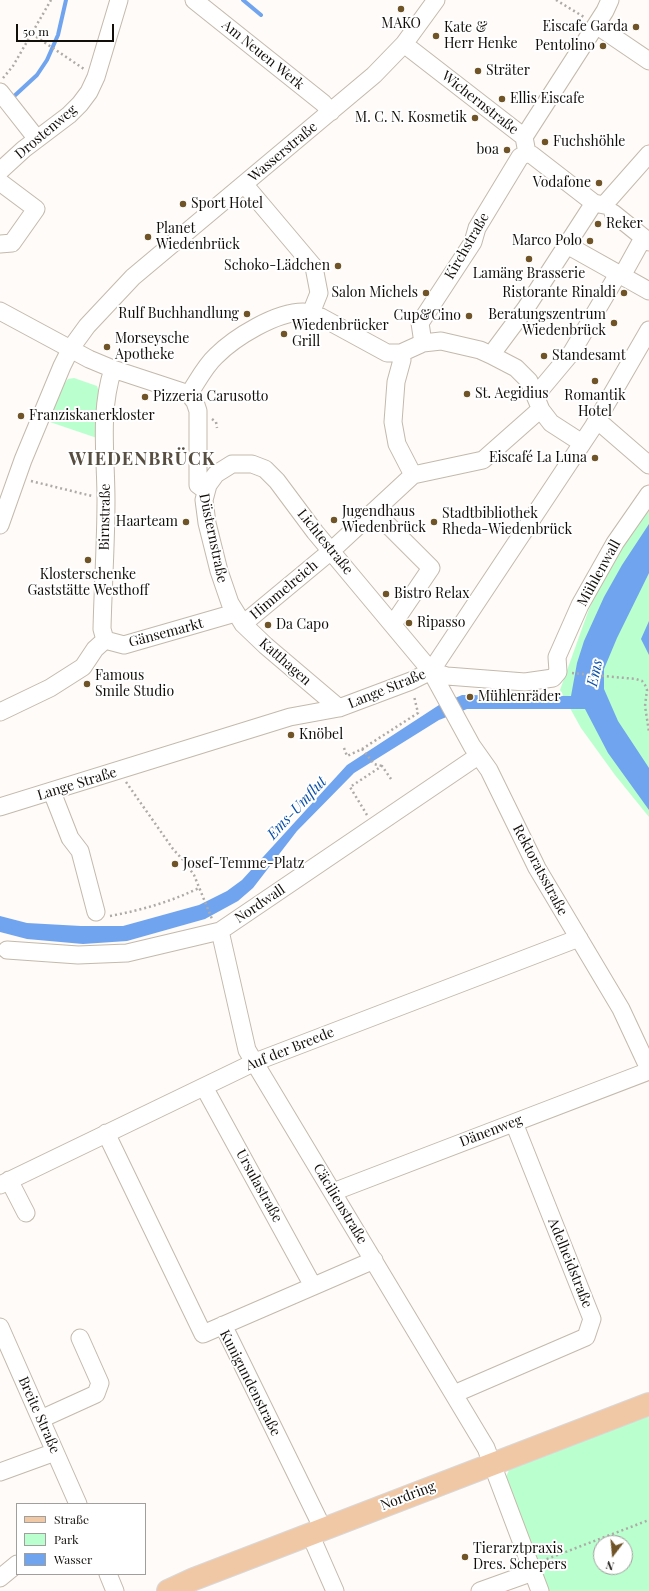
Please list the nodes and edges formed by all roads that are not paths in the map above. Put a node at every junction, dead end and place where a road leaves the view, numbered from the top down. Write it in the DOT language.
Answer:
graph roads {
  1 [pos="119,0"];
  2 [pos="194,0"];
  3 [pos="436,0"];
  4 [pos="610,0"];
  5 [pos="596,25"];
  6 [pos="404,44"];
  7 [pos="649,61"];
  8 [pos="0,92"];
  9 [pos="331,112"];
  10 [pos="37,140"];
  11 [pos="525,145"];
  12 [pos="649,154"];
  13 [pos="0,171"];
  14 [pos="0,182"];
  15 [pos="244,184"];
  16 [pos="604,207"];
  17 [pos="646,240"];
  18 [pos="0,244"];
  19 [pos="567,245"];
  20 [pos="620,275"];
  21 [pos="649,291"];
  22 [pos="0,311"];
  23 [pos="311,313"];
  24 [pos="649,330"];
  25 [pos="423,343"];
  26 [pos="71,348"];
  27 [pos="401,353"];
  28 [pos="491,355"];
  29 [pos="113,369"];
  30 [pos="189,394"];
  31 [pos="539,403"];
  32 [pos="597,420"];
  33 [pos="582,444"];
  34 [pos="649,465"];
  35 [pos="413,475"];
  36 [pos="206,491"];
  37 [pos="649,494"];
  38 [pos="374,511"];
  39 [pos="0,525"];
  40 [pos="331,551"];
  41 [pos="239,618"];
  42 [pos="393,624"];
  43 [pos="105,640"];
  44 [pos="431,671"];
  45 [pos="339,708"];
  46 [pos="0,712"];
  47 [pos="478,756"];
  48 [pos="52,792"];
  49 [pos="0,808"];
  50 [pos="96,912"];
  51 [pos="216,925"];
  52 [pos="578,938"];
  53 [pos="6,950"];
  54 [pos="255,1062"];
  55 [pos="649,1070"];
  56 [pos="204,1087"];
  57 [pos="514,1122"];
  58 [pos="106,1133"];
  59 [pos="5,1182"];
  60 [pos="333,1192"];
  61 [pos="26,1213"];
  62 [pos="374,1260"];
  63 [pos="313,1286"];
  64 [pos="223,1325"];
  65 [pos="0,1327"];
  66 [pos="80,1338"];
  67 [pos="454,1394"];
  68 [pos="649,1404"];
  69 [pos="41,1419"];
  70 [pos="55,1452"];
  71 [pos="492,1464"];
  72 [pos="0,1472"];
  73 [pos="78,1503"];
  74 [pos="317,1532"];
  75 [pos="16,1565"];
  76 [pos="532,1569"];
  77 [pos="108,1575"];
  78 [pos="0,1578"];
  79 [pos="115,1591"];
  80 [pos="168,1591"];
  81 [pos="335,1591"];
  82 [pos="480,1591"];
  83 [pos="540,1591"];
  1 -- 10 [label="street, Drostenweg"];
  2 -- 9 [label="street, Am Neuen Werk"];
  3 -- 6 [label="street, Wasserstraße"];
  4 -- 5 [label="street, Kirchstraße"];
  5 -- 7 [label="street"];
  5 -- 11 [label="street, Kirchstraße"];
  6 -- 9 [label="street, Wasserstraße"];
  6 -- 11 [label="street, Wichernstraße"];
  8 -- 10 [label="street"];
  9 -- 15 [label="street, Wasserstraße"];
  10 -- 13 [label="street, Drostenweg"];
  11 -- 16 [label="street, Wichernstraße"];
  11 -- 25 [label="street, Kirchstraße"];
  12 -- 16 [label="street"];
  14 -- 18 [label="street"];
  15 -- 23 [label="street"];
  15 -- 26 [label="street, Wasserstraße"];
  16 -- 17 [label="street, Wichernstraße"];
  16 -- 19 [label="street"];
  17 -- 20 [label="street"];
  19 -- 20 [label="street"];
  19 -- 28 [label="street"];
  20 -- 21 [label="street"];
  20 -- 31 [label="street"];
  22 -- 26 [label="street"];
  23 -- 27 [label="street"];
  23 -- 30 [label="street"];
  24 -- 32 [label="street, Lange Straße"];
  25 -- 27 [label="street"];
  25 -- 28 [label="street"];
  26 -- 29 [label="street"];
  26 -- 39 [label="street, Wasserstraße"];
  27 -- 35 [label="street"];
  28 -- 31 [label="street"];
  29 -- 30 [label="street"];
  29 -- 43 [label="street, Birnstraße"];
  30 -- 36 [label="street, Düsternstraße"];
  31 -- 33 [label="street"];
  31 -- 35 [label="street"];
  32 -- 33 [label="street, Lange Straße"];
  32 -- 34 [label="street"];
  33 -- 44 [label="street, Lange Straße"];
  35 -- 38 [label="street, Himmelreich"];
  36 -- 40 [label="street, Lichtestraße"];
  36 -- 41 [label="street, Düsternstraße"];
  37 -- 44 [label="street, Mühlenwall"];
  38 -- 40 [label="street, Himmelreich"];
  38 -- 42 [label="street"];
  40 -- 41 [label="street, Himmelreich"];
  40 -- 42 [label="street, Lichtestraße"];
  41 -- 43 [label="street, Gänsemarkt"];
  41 -- 45 [label="street, Katthagen"];
  42 -- 44 [label="street, Lichtestraße"];
  43 -- 46 [label="street"];
  44 -- 45 [label="street, Lange Straße"];
  44 -- 47 [label="street, Rektoratsstraße"];
  45 -- 48 [label="street, Lange Straße"];
  47 -- 51 [label="street, Nordwall"];
  47 -- 52 [label="street, Rektoratsstraße"];
  48 -- 49 [label="street, Lange Straße"];
  48 -- 50 [label="street"];
  51 -- 53 [label="street, Nordwall"];
  51 -- 54 [label="street, Cäcilienstraße"];
  52 -- 54 [label="street, Auf der Breede"];
  52 -- 55 [label="street, Rektoratsstraße"];
  54 -- 56 [label="street, Auf der Breede"];
  54 -- 60 [label="street, Cäcilienstraße"];
  55 -- 57 [label="street, Dänenweg"];
  56 -- 58 [label="street, Auf der Breede"];
  56 -- 63 [label="street, Ursulastraße"];
  57 -- 60 [label="street, Dänenweg"];
  57 -- 67 [label="street, Adelheidstraße"];
  58 -- 59 [label="street, Auf der Breede"];
  58 -- 64 [label="street, Kunigundenstraße"];
  59 -- 61 [label="street, Auf der Breede"];
  60 -- 62 [label="street, Cäcilienstraße"];
  62 -- 63 [label="street"];
  62 -- 67 [label="street, Cäcilienstraße"];
  63 -- 64 [label="street"];
  64 -- 74 [label="street, Kunigundenstraße"];
  65 -- 69 [label="street, Breite Straße"];
  66 -- 69 [label="street"];
  67 -- 71 [label="street, Cäcilienstraße"];
  68 -- 71 [label="main road, Nordring"];
  69 -- 70 [label="street, Breite Straße"];
  70 -- 72 [label="street"];
  70 -- 73 [label="street, Breite Straße"];
  71 -- 74 [label="main road, Nordring"];
  71 -- 76 [label="street, Cäcilienstraße"];
  74 -- 80 [label="main road, Nordring"];
  74 -- 81 [label="street, Kunigundenstraße"];
  75 -- 78 [label="street"];
  76 -- 82 [label="street"];
  76 -- 83 [label="street, Cäcilienstraße"];
  77 -- 79 [label="street"];
}
